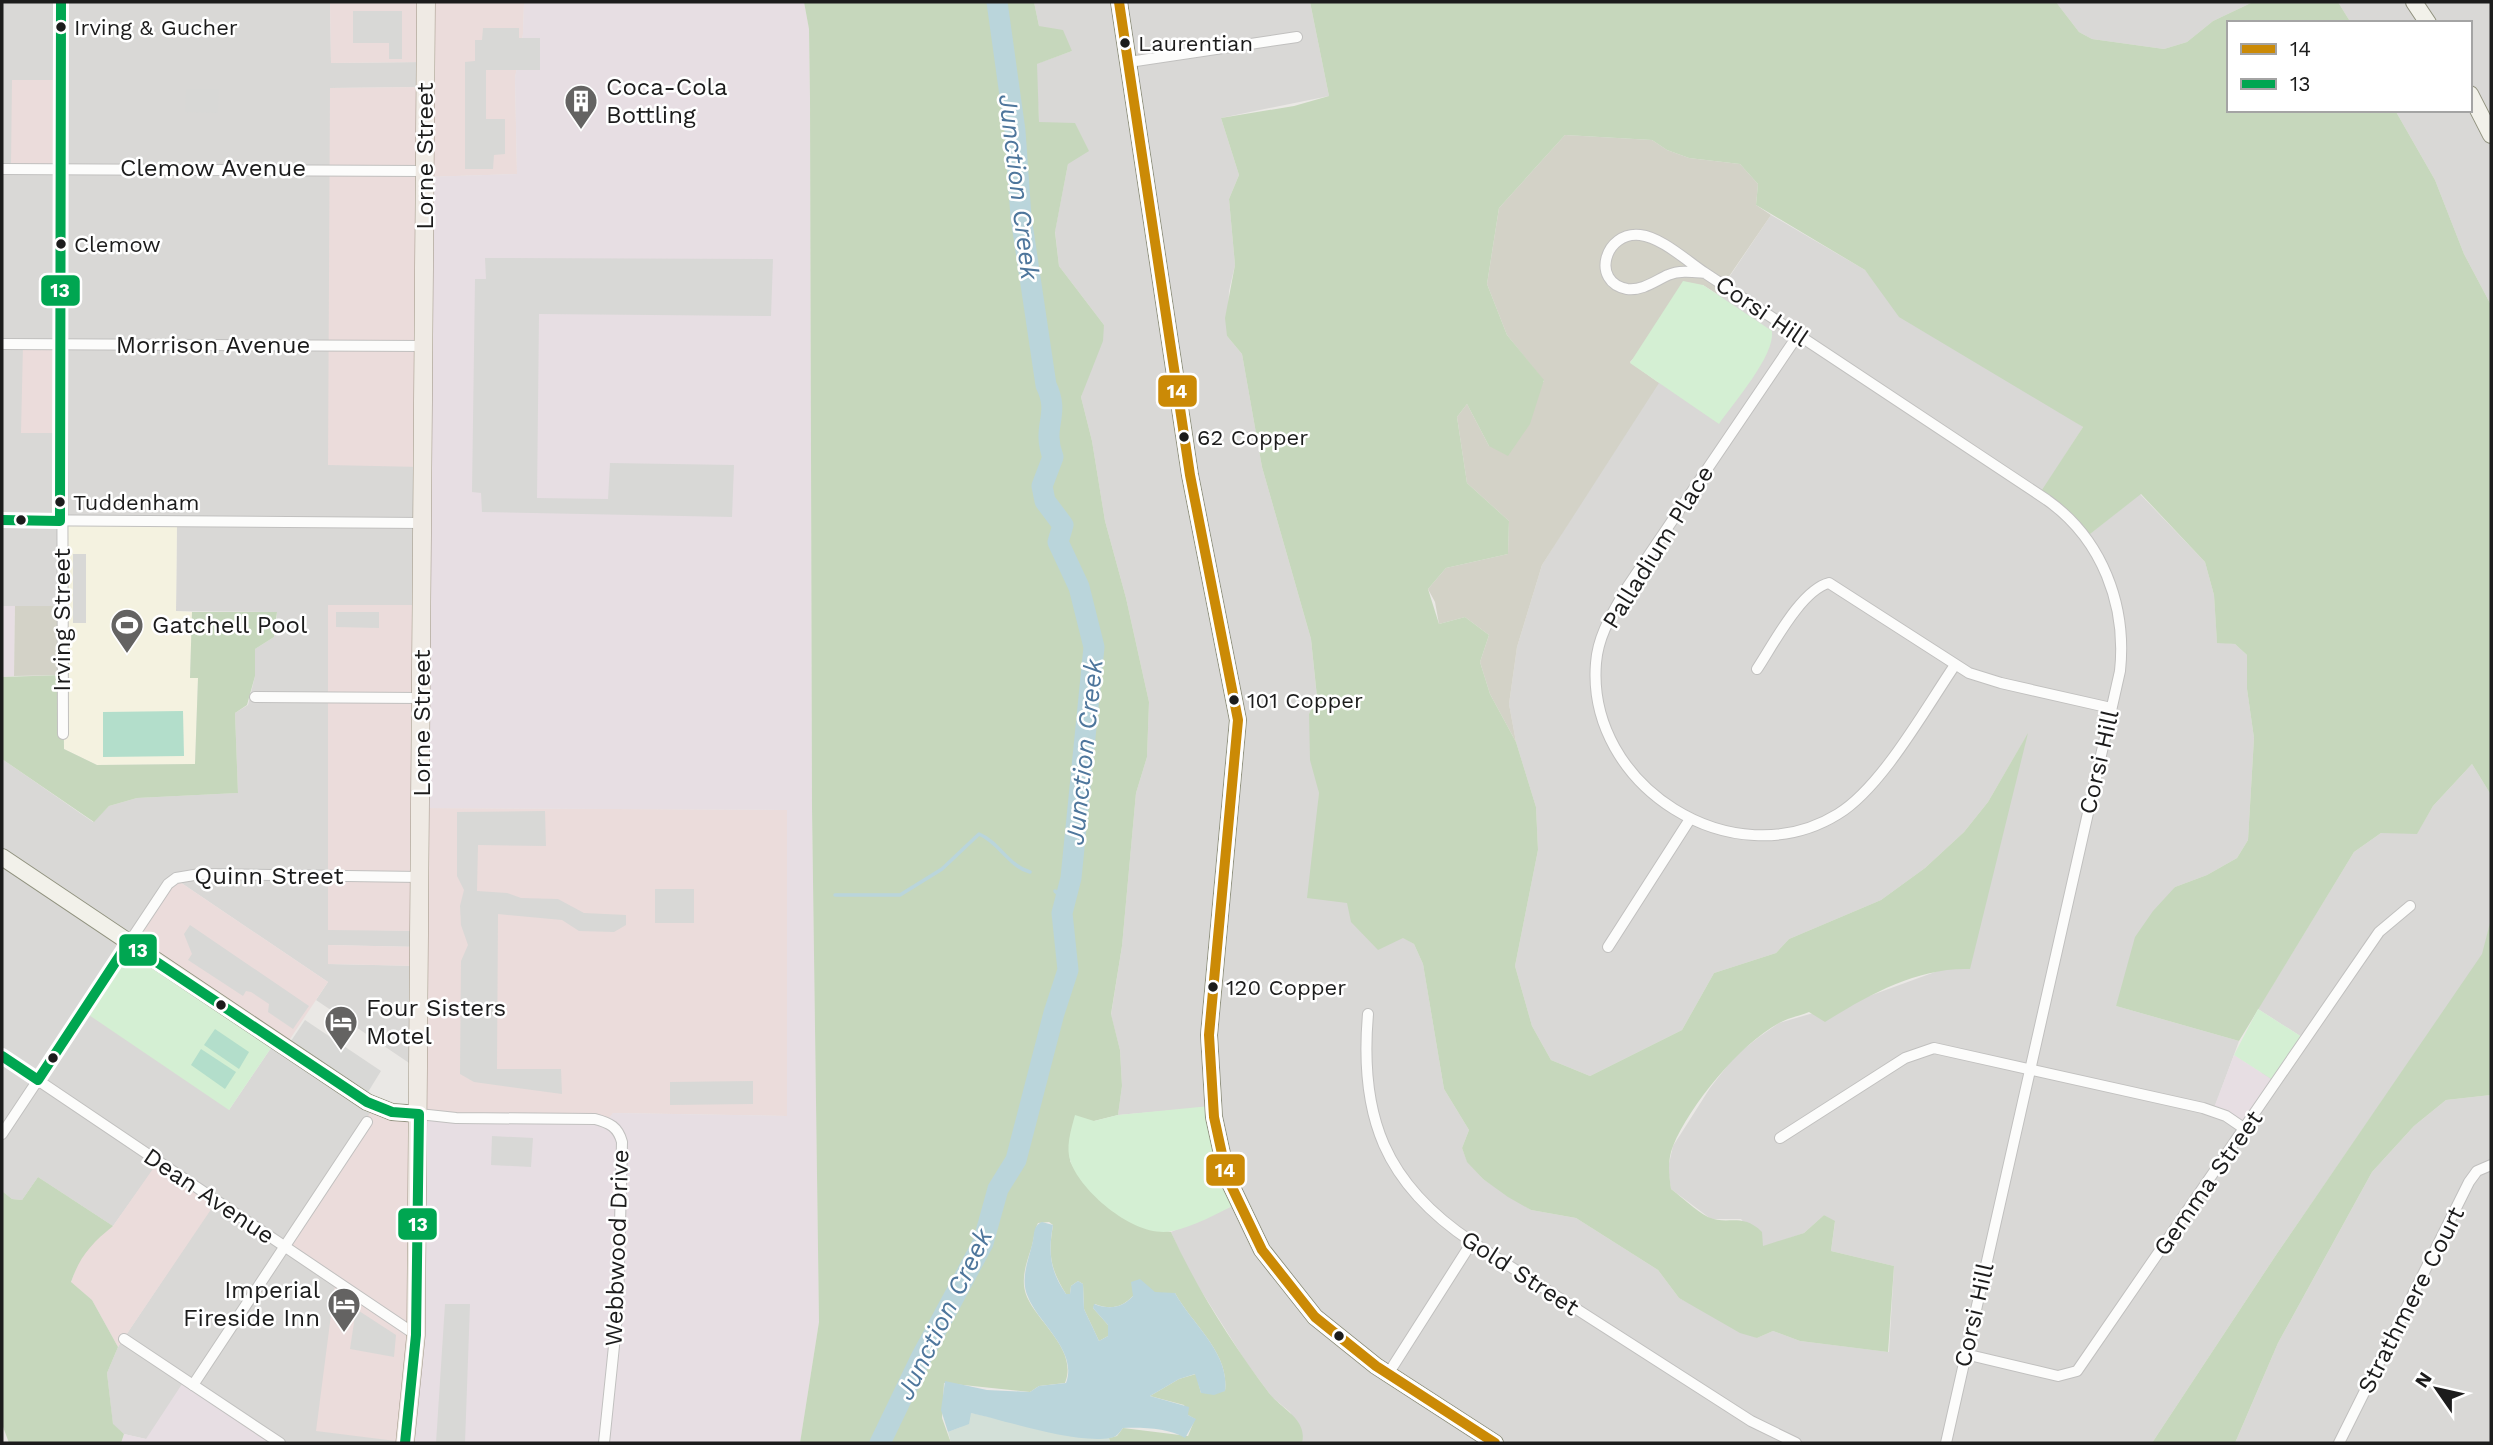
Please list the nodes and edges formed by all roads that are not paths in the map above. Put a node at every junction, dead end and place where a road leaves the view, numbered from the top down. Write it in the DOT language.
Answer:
graph roads {
  1 [pos="61,2"];
  2 [pos="426,2"];
  3 [pos="1119,2"];
  4 [pos="2414,2"];
  5 [pos="2427,21"];
  6 [pos="1297,37"];
  7 [pos="1129,62"];
  8 [pos="2472,98"];
  9 [pos="2491,135"];
  10 [pos="62,168"];
  11 [pos="2,169"];
  12 [pos="424,171"];
  13 [pos="1705,273"];
  14 [pos="1798,335"];
  15 [pos="2,344"];
  16 [pos="61,345"];
  17 [pos="424,346"];
  18 [pos="2,520"];
  19 [pos="60,520"];
  20 [pos="423,523"];
  21 [pos="1955,665"];
  22 [pos="1757,669"];
  23 [pos="255,697"];
  24 [pos="422,698"];
  25 [pos="2111,708"];
  26 [pos="63,734"];
  27 [pos="1690,819"];
  28 [pos="2,857"];
  29 [pos="421,877"];
  30 [pos="2410,906"];
  31 [pos="128,943"];
  32 [pos="1608,947"];
  33 [pos="1368,1014"];
  34 [pos="2,1056"];
  35 [pos="2030,1069"];
  36 [pos="38,1080"];
  37 [pos="419,1114"];
  38 [pos="367,1122"];
  39 [pos="2245,1129"];
  40 [pos="2,1135"];
  41 [pos="1780,1138"];
  42 [pos="2491,1165"];
  43 [pos="1472,1242"];
  44 [pos="283,1247"];
  45 [pos="416,1335"];
  46 [pos="124,1339"];
  47 [pos="1965,1354"];
  48 [pos="1388,1374"];
  49 [pos="193,1385"];
  50 [pos="280,1443"];
  51 [pos="405,1443"];
  52 [pos="604,1443"];
  53 [pos="1495,1443"];
  54 [pos="1796,1443"];
  55 [pos="1946,1443"];
  56 [pos="2339,1443"];
  1 -- 10 [label="street, Irving Street"];
  2 -- 12 [label="main road, Lorne Street"];
  3 -- 7 [label="street"];
  4 -- 5 [label="street"];
  6 -- 7 [label="street"];
  7 -- 48 [label="street"];
  8 -- 9 [label="street"];
  10 -- 11 [label="street, Clemow Avenue"];
  10 -- 12 [label="street, Clemow Avenue"];
  10 -- 16 [label="street, Irving Street"];
  12 -- 17 [label="main road, Lorne Street"];
  13 -- 13 [label="street, Corsi Hill"];
  13 -- 14 [label="street, Corsi Hill"];
  14 -- 25 [label="street, Corsi Hill"];
  14 -- 27 [label="street, Palladium Place"];
  15 -- 16 [label="street, Morrison Avenue"];
  16 -- 17 [label="street, Morrison Avenue"];
  16 -- 19 [label="street, Irving Street"];
  17 -- 20 [label="main road, Lorne Street"];
  18 -- 19 [label="street"];
  19 -- 20 [label="street"];
  19 -- 26 [label="street, Irving Street"];
  20 -- 24 [label="main road, Lorne Street"];
  21 -- 22 [label="street"];
  21 -- 25 [label="street"];
  21 -- 27 [label="street, Palladium Place"];
  23 -- 24 [label="street"];
  24 -- 29 [label="main road, Lorne Street"];
  25 -- 35 [label="street, Corsi Hill"];
  27 -- 32 [label="street"];
  28 -- 31 [label="street"];
  29 -- 31 [label="street, Quinn Street"];
  29 -- 37 [label="main road, Lorne Street"];
  30 -- 39 [label="street, Gemma Street"];
  31 -- 36 [label="street, Quinn Street"];
  31 -- 37 [label="street"];
  33 -- 43 [label="street, Gold Street"];
  34 -- 36 [label="street, Dean Avenue"];
  35 -- 39 [label="street"];
  35 -- 41 [label="street"];
  35 -- 47 [label="street, Corsi Hill"];
  36 -- 40 [label="street, Quinn Street"];
  36 -- 44 [label="street, Dean Avenue"];
  37 -- 45 [label="main road, Lorne Street"];
  37 -- 52 [label="street, Webbwood Drive"];
  38 -- 44 [label="street"];
  39 -- 47 [label="street, Gemma Street"];
  42 -- 56 [label="street, Strathmere Court"];
  43 -- 48 [label="street"];
  43 -- 54 [label="street, Gold Street"];
  44 -- 45 [label="street, Dean Avenue"];
  44 -- 49 [label="street"];
  45 -- 51 [label="main road, Lorne Street"];
  46 -- 49 [label="street"];
  47 -- 55 [label="street, Corsi Hill"];
  48 -- 53 [label="street"];
  49 -- 50 [label="street"];
}
